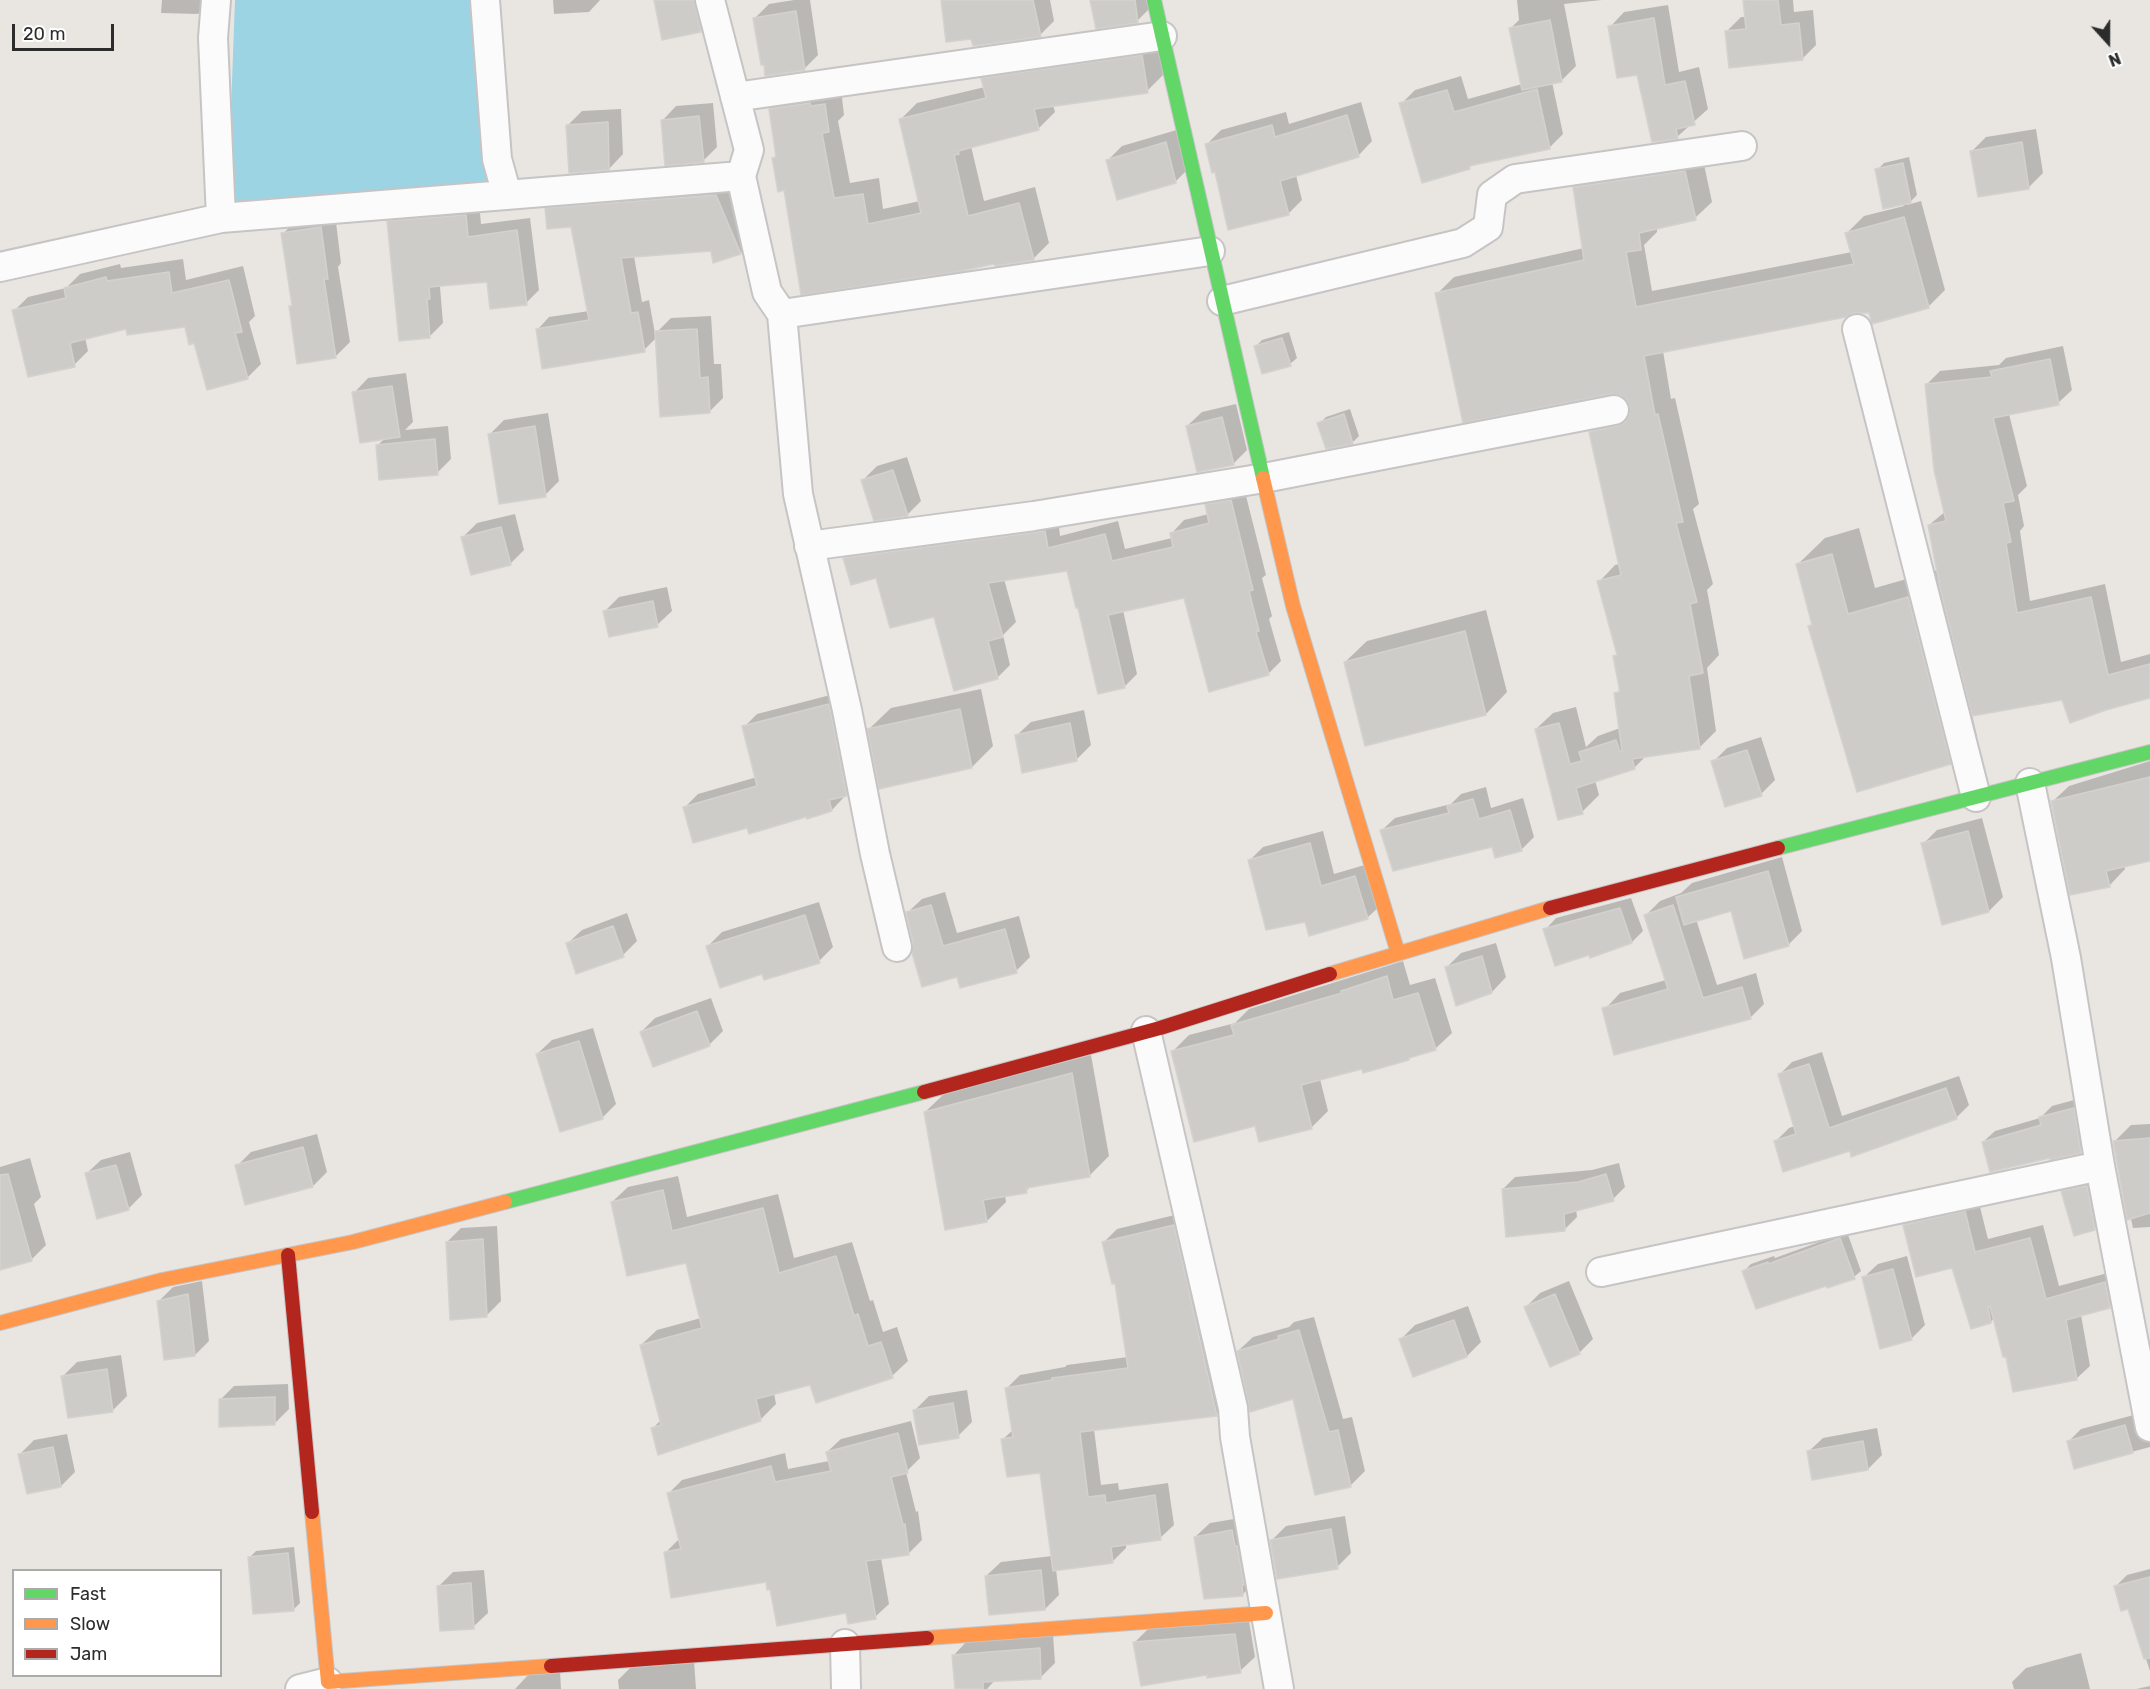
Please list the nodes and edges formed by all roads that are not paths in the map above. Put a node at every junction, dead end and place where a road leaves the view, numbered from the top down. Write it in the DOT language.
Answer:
graph roads {
  1 [pos="216,0"];
  2 [pos="485,0"];
  3 [pos="710,0"];
  4 [pos="1154,0"];
  5 [pos="1162,36"];
  6 [pos="735,97"];
  7 [pos="1742,146"];
  8 [pos="741,176"];
  9 [pos="507,195"];
  10 [pos="221,218"];
  11 [pos="1210,251"];
  12 [pos="0,267"];
  13 [pos="1222,302"];
  14 [pos="782,314"];
  15 [pos="1857,329"];
  16 [pos="1614,410"];
  17 [pos="1264,478"];
  18 [pos="809,546"];
  19 [pos="2150,752"];
  20 [pos="2030,783"];
  21 [pos="1976,797"];
  22 [pos="897,947"];
  23 [pos="1398,953"];
  24 [pos="1146,1031"];
  25 [pos="2100,1166"];
  26 [pos="288,1255"];
  27 [pos="1601,1272"];
  28 [pos="0,1323"];
  29 [pos="2150,1426"];
  30 [pos="1266,1613"];
  31 [pos="845,1644"];
  32 [pos="328,1682"];
  33 [pos="300,1689"];
  34 [pos="846,1689"];
  35 [pos="1279,1689"];
  1 -- 10 [label="street"];
  2 -- 9 [label="street"];
  3 -- 6 [label="street"];
  4 -- 5 [label="street"];
  5 -- 6 [label="street"];
  5 -- 11 [label="street"];
  6 -- 8 [label="street"];
  7 -- 13 [label="street"];
  8 -- 9 [label="street"];
  8 -- 14 [label="street"];
  9 -- 10 [label="street"];
  10 -- 12 [label="street"];
  11 -- 13 [label="street"];
  11 -- 14 [label="street"];
  13 -- 17 [label="street"];
  14 -- 18 [label="street"];
  15 -- 21 [label="street"];
  16 -- 17 [label="street"];
  17 -- 18 [label="street"];
  17 -- 23 [label="street"];
  18 -- 22 [label="street"];
  19 -- 20 [label="street"];
  20 -- 21 [label="street"];
  20 -- 25 [label="street"];
  21 -- 23 [label="street"];
  23 -- 24 [label="street"];
  24 -- 26 [label="street"];
  24 -- 30 [label="street"];
  25 -- 27 [label="street"];
  25 -- 29 [label="street"];
  26 -- 28 [label="street"];
  26 -- 32 [label="street"];
  30 -- 31 [label="street"];
  30 -- 35 [label="street"];
  31 -- 32 [label="street"];
  31 -- 34 [label="street"];
  32 -- 33 [label="street"];
}
